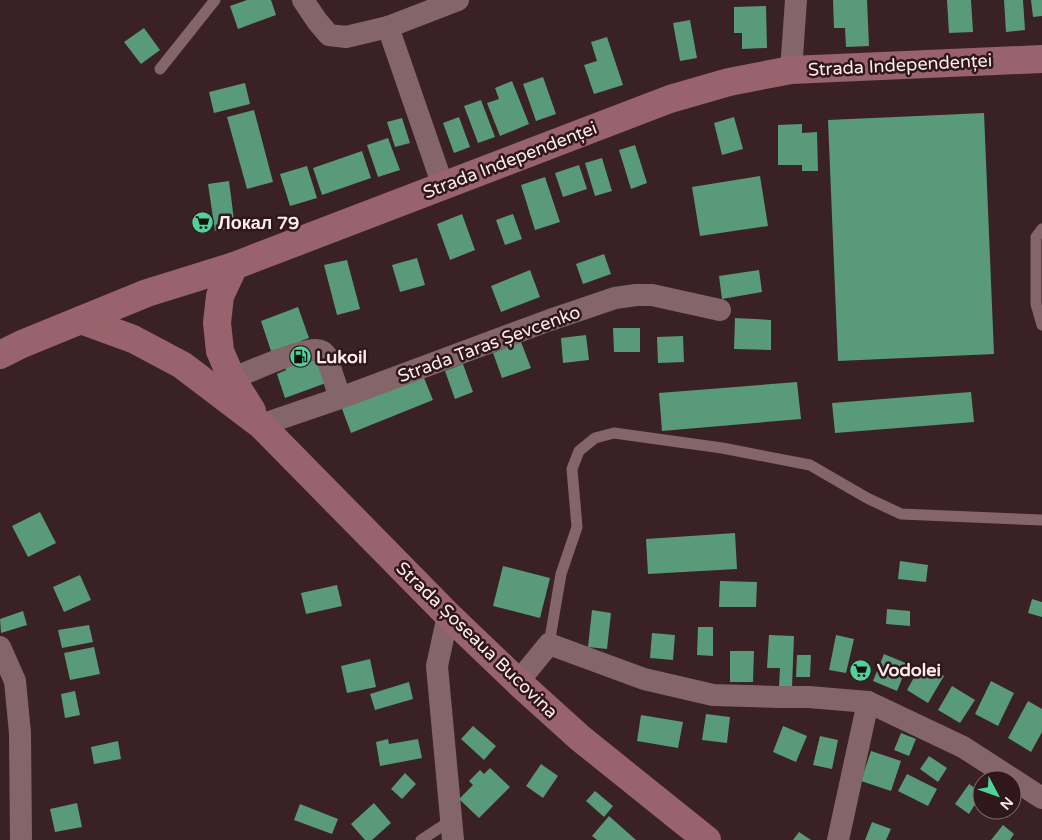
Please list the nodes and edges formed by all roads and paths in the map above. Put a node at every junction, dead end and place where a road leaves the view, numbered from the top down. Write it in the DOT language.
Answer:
graph roads {
  1 [pos="215,0"];
  2 [pos="303,0"];
  3 [pos="458,0"];
  4 [pos="796,0"];
  5 [pos="388,27"];
  6 [pos="1042,59"];
  7 [pos="160,69"];
  8 [pos="792,70"];
  9 [pos="443,186"];
  10 [pos="1042,229"];
  11 [pos="234,266"];
  12 [pos="720,310"];
  13 [pos="81,320"];
  14 [pos="1042,325"];
  15 [pos="0,355"];
  16 [pos="232,379"];
  17 [pos="340,398"];
  18 [pos="261,425"];
  19 [pos="1042,520"];
  20 [pos="448,615"];
  21 [pos="549,644"];
  22 [pos="0,647"];
  23 [pos="518,682"];
  24 [pos="868,702"];
  25 [pos="1042,798"];
  26 [pos="451,830"];
  27 [pos="21,840"];
  28 [pos="421,840"];
  29 [pos="707,840"];
  30 [pos="838,840"];
  1 -- 7 [label="lane"];
  2 -- 5 [label="street"];
  3 -- 5 [label="street"];
  4 -- 8 [label="street"];
  5 -- 9 [label="street"];
  6 -- 8 [label="main road, Strada Independenței"];
  8 -- 9 [label="main road, Strada Independenței"];
  9 -- 11 [label="main road, Strada Independenței"];
  10 -- 14 [label="lane"];
  11 -- 13 [label="main road, Strada Independenței"];
  11 -- 16 [label="main road, Strada Șoseaua Bucovina"];
  12 -- 17 [label="street, Strada Taras Șevcenko"];
  13 -- 15 [label="main road, Strada Independenței"];
  13 -- 18 [label="main road, Strada Șoseaua Bucovina"];
  16 -- 17 [label="street"];
  16 -- 18 [label="main road, Strada Șoseaua Bucovina"];
  17 -- 18 [label="street, Strada Taras Șevcenko"];
  18 -- 20 [label="main road, Strada Șoseaua Bucovina"];
  19 -- 21 [label="lane"];
  20 -- 23 [label="main road, Strada Șoseaua Bucovina"];
  20 -- 26 [label="street"];
  21 -- 23 [label="street"];
  21 -- 24 [label="street"];
  22 -- 27 [label="street"];
  23 -- 29 [label="main road, Strada Șoseaua Bucovina"];
  24 -- 25 [label="street"];
  24 -- 30 [label="street"];
  26 -- 28 [label="lane"];
}
